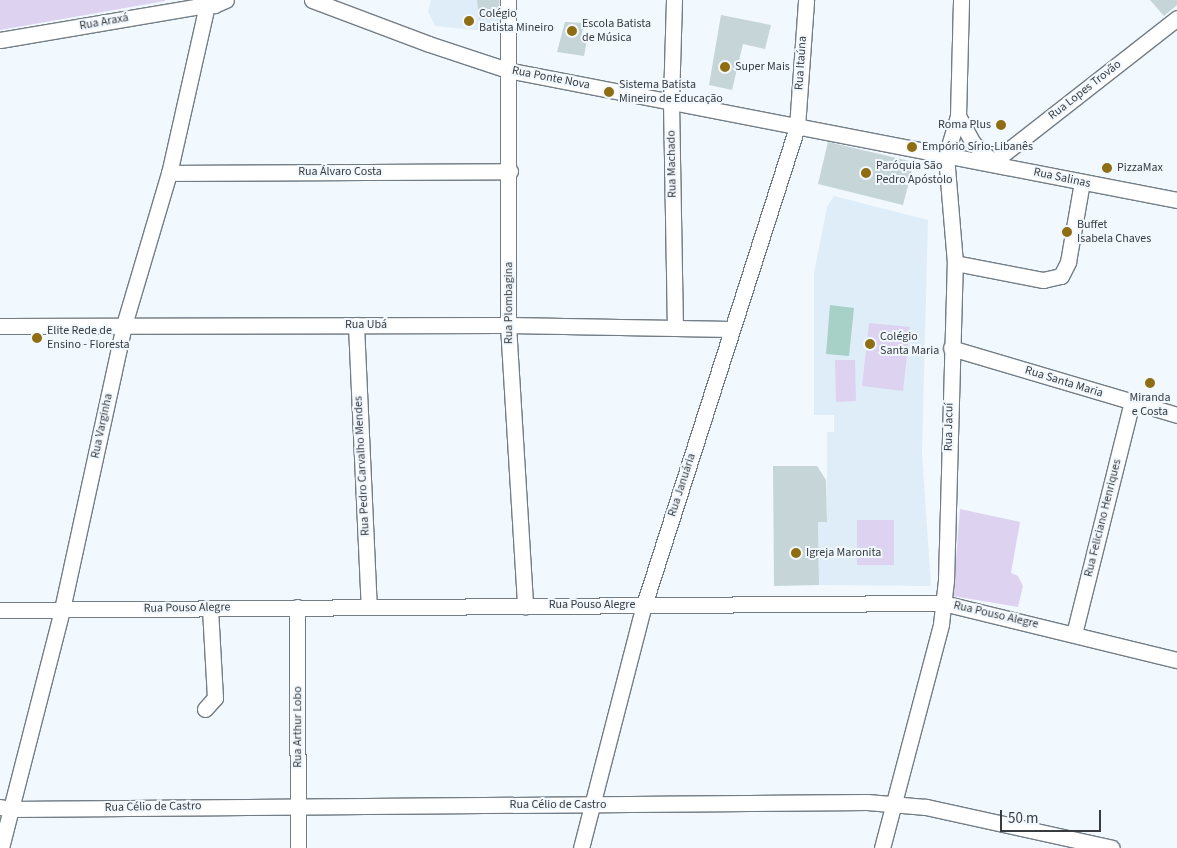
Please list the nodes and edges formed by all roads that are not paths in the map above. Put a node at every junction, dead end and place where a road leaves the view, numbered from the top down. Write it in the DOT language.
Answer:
graph roads {
  1 [pos="226,0"];
  2 [pos="312,0"];
  3 [pos="508,0"];
  4 [pos="674,0"];
  5 [pos="806,0"];
  6 [pos="961,0"];
  7 [pos="203,2"];
  8 [pos="1177,18"];
  9 [pos="0,40"];
  10 [pos="507,70"];
  11 [pos="671,102"];
  12 [pos="958,116"];
  13 [pos="797,127"];
  14 [pos="946,156"];
  15 [pos="992,162"];
  16 [pos="510,171"];
  17 [pos="169,173"];
  18 [pos="1082,182"];
  19 [pos="1177,188"];
  20 [pos="1170,199"];
  21 [pos="1177,209"];
  22 [pos="954,263"];
  23 [pos="356,325"];
  24 [pos="508,325"];
  25 [pos="0,326"];
  26 [pos="124,326"];
  27 [pos="675,328"];
  28 [pos="732,329"];
  29 [pos="951,348"];
  30 [pos="1132,402"];
  31 [pos="1177,415"];
  32 [pos="943,603"];
  33 [pos="644,605"];
  34 [pos="524,606"];
  35 [pos="297,607"];
  36 [pos="369,607"];
  37 [pos="210,608"];
  38 [pos="0,610"];
  39 [pos="62,610"];
  40 [pos="1074,634"];
  41 [pos="1177,660"];
  42 [pos="205,709"];
  43 [pos="891,803"];
  44 [pos="298,805"];
  45 [pos="593,805"];
  46 [pos="5,808"];
  47 [pos="1,848"];
  48 [pos="298,848"];
  49 [pos="581,848"];
  50 [pos="882,848"];
  51 [pos="1112,848"];
  1 -- 7 [label="street, Rua Araxá"];
  2 -- 10 [label="street, Rua Ponte Nova"];
  3 -- 10 [label="street, Rua Plombagina"];
  4 -- 11 [label="street, Rua Machado"];
  5 -- 13 [label="street, Rua Itaúna"];
  6 -- 12 [label="street, Rua Jacuí"];
  7 -- 9 [label="street, Rua Araxá"];
  7 -- 17 [label="street, Rua Varginha"];
  8 -- 15 [label="street, Rua Lopes Trovão"];
  10 -- 11 [label="street, Rua Ponte Nova"];
  10 -- 16 [label="street, Rua Plombagina"];
  11 -- 13 [label="street, Rua Ponte Nova"];
  11 -- 27 [label="street, Rua Machado"];
  12 -- 14 [label="street, Rua Jacuí"];
  12 -- 15 [label="street"];
  13 -- 14 [label="street, Rua Ponte Nova"];
  13 -- 28 [label="street, Rua Januária"];
  14 -- 15 [label="street, Rua Salinas"];
  14 -- 22 [label="street, Rua Jacuí"];
  15 -- 18 [label="street, Rua Salinas"];
  16 -- 17 [label="street, Rua Álvaro Costa"];
  16 -- 24 [label="street, Rua Plombagina"];
  17 -- 26 [label="street, Rua Varginha"];
  18 -- 20 [label="street, Rua Salinas"];
  18 -- 22 [label="street"];
  19 -- 20 [label="street"];
  20 -- 21 [label="street"];
  22 -- 29 [label="street, Rua Jacuí"];
  23 -- 24 [label="street, Rua Ubá"];
  23 -- 26 [label="street, Rua Ubá"];
  23 -- 36 [label="street, Rua Pedro Carvalho Mendes"];
  24 -- 27 [label="street, Rua Ubá"];
  24 -- 34 [label="street, Rua Plombagina"];
  25 -- 26 [label="street, Rua Ubá"];
  26 -- 39 [label="street, Rua Varginha"];
  27 -- 28 [label="street, Rua Ubá"];
  28 -- 33 [label="street, Rua Januária"];
  29 -- 30 [label="street, Rua Santa Maria"];
  29 -- 32 [label="street, Rua Jacuí"];
  30 -- 31 [label="street, Rua Santa Maria"];
  30 -- 40 [label="street, Rua Feliciano Henriques"];
  32 -- 33 [label="street, Rua Pouso Alegre"];
  32 -- 40 [label="street, Rua Pouso Alegre"];
  32 -- 43 [label="street, Rua Jacuí"];
  33 -- 34 [label="street, Rua Pouso Alegre"];
  33 -- 45 [label="street, Rua Januária"];
  34 -- 36 [label="street, Rua Pouso Alegre"];
  35 -- 36 [label="street, Rua Pouso Alegre"];
  35 -- 37 [label="street, Rua Pouso Alegre"];
  35 -- 44 [label="street, Rua Arthur Lobo"];
  37 -- 39 [label="street, Rua Pouso Alegre"];
  37 -- 42 [label="street"];
  38 -- 39 [label="street, Rua Pouso Alegre"];
  39 -- 46 [label="street, Rua Varginha"];
  40 -- 41 [label="street, Rua Pouso Alegre"];
  43 -- 45 [label="street, Rua Célio de Castro"];
  43 -- 50 [label="street, Rua Jacuí"];
  43 -- 51 [label="street, Rua Célio de Castro"];
  44 -- 45 [label="street, Rua Célio de Castro"];
  44 -- 46 [label="street, Rua Célio de Castro"];
  44 -- 48 [label="street, Rua Arthur Lobo"];
  45 -- 49 [label="street, Rua Januária"];
  46 -- 47 [label="street, Rua Varginha"];
}
